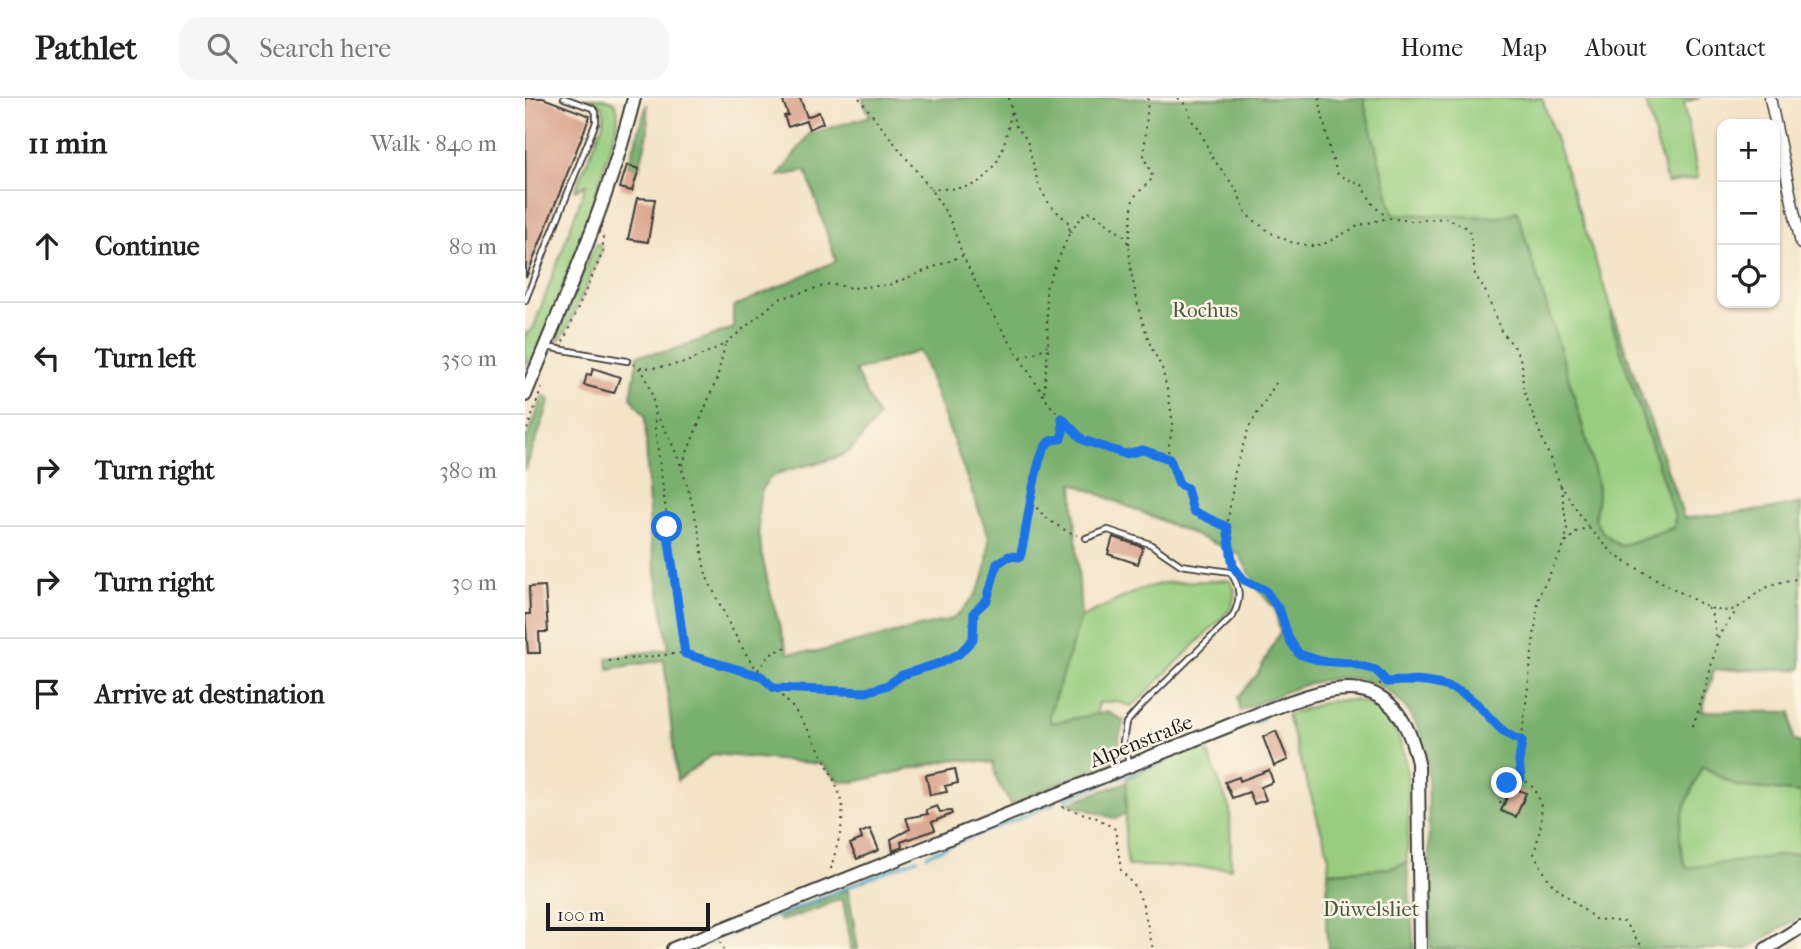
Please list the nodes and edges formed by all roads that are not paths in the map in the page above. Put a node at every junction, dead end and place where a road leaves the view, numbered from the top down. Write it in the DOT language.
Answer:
graph roads {
  1 [pos="563,98"];
  2 [pos="634,98"];
  3 [pos="1770,98"];
  4 [pos="1801,244"];
  5 [pos="525,301"];
  6 [pos="546,347"];
  7 [pos="627,361"];
  8 [pos="529,373"];
  9 [pos="525,395"];
  10 [pos="1086,538"];
  11 [pos="1131,766"];
  12 [pos="1801,927"];
  13 [pos="673,949"];
  14 [pos="1420,949"];
  15 [pos="1766,949"];
  1 -- 5 [label="lane"];
  2 -- 6 [label="street"];
  3 -- 4 [label="street"];
  6 -- 7 [label="lane"];
  6 -- 8 [label="street"];
  8 -- 9 [label="street"];
  10 -- 11 [label="lane"];
  11 -- 13 [label="street, Alpenstraße"];
  11 -- 14 [label="street, Alpenstraße"];
  12 -- 15 [label="street"];
}
